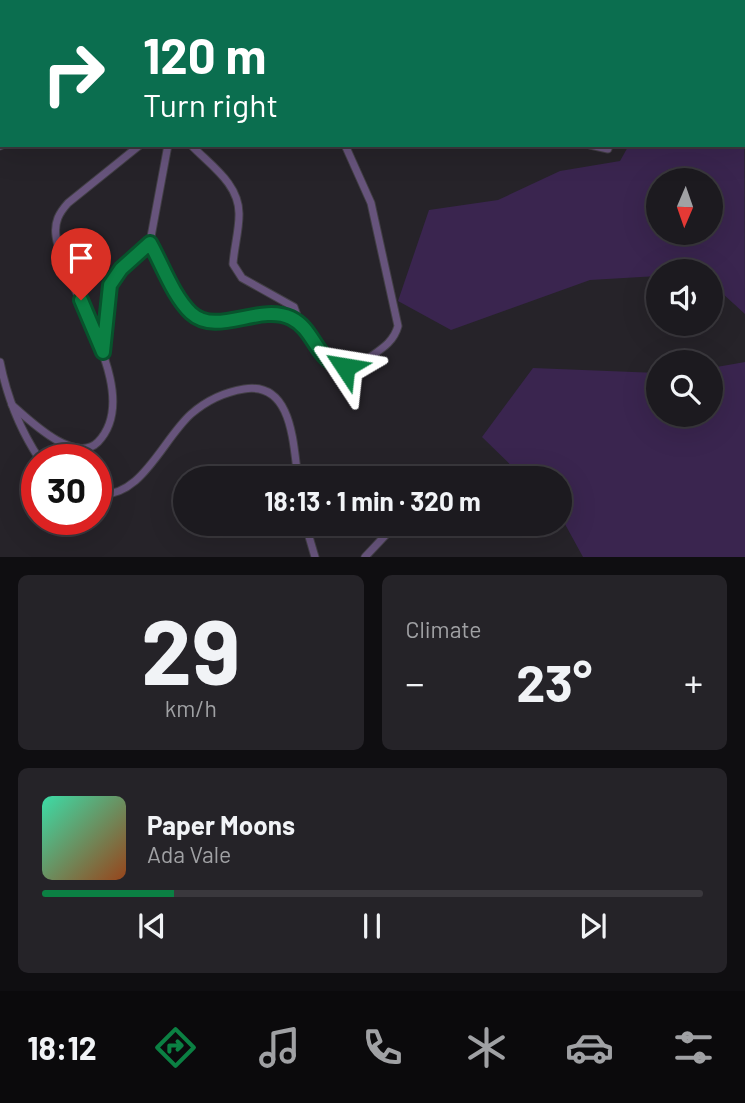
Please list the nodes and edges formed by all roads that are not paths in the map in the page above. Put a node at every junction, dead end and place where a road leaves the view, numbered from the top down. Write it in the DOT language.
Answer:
graph roads {
  1 [pos="137,147"];
  2 [pos="168,147"];
  3 [pos="193,147"];
  4 [pos="346,147"];
  5 [pos="599,147"];
  6 [pos="608,149"];
  7 [pos="150,243"];
  8 [pos="300,324"];
  9 [pos="103,352"];
  10 [pos="0,362"];
  11 [pos="12,405"];
  12 [pos="30,444"];
  13 [pos="296,466"];
  14 [pos="112,495"];
  15 [pos="309,536"];
  16 [pos="385,536"];
  17 [pos="315,557"];
  18 [pos="365,557"];
  1 -- 9 [label="street"];
  2 -- 7 [label="street"];
  3 -- 8 [label="street"];
  4 -- 8 [label="street"];
  5 -- 6 [label="street"];
  7 -- 8 [label="street"];
  7 -- 9 [label="street"];
  9 -- 11 [label="street"];
  10 -- 11 [label="street"];
  11 -- 12 [label="street"];
  13 -- 14 [label="street"];
  15 -- 17 [label="street"];
  16 -- 18 [label="street"];
}
